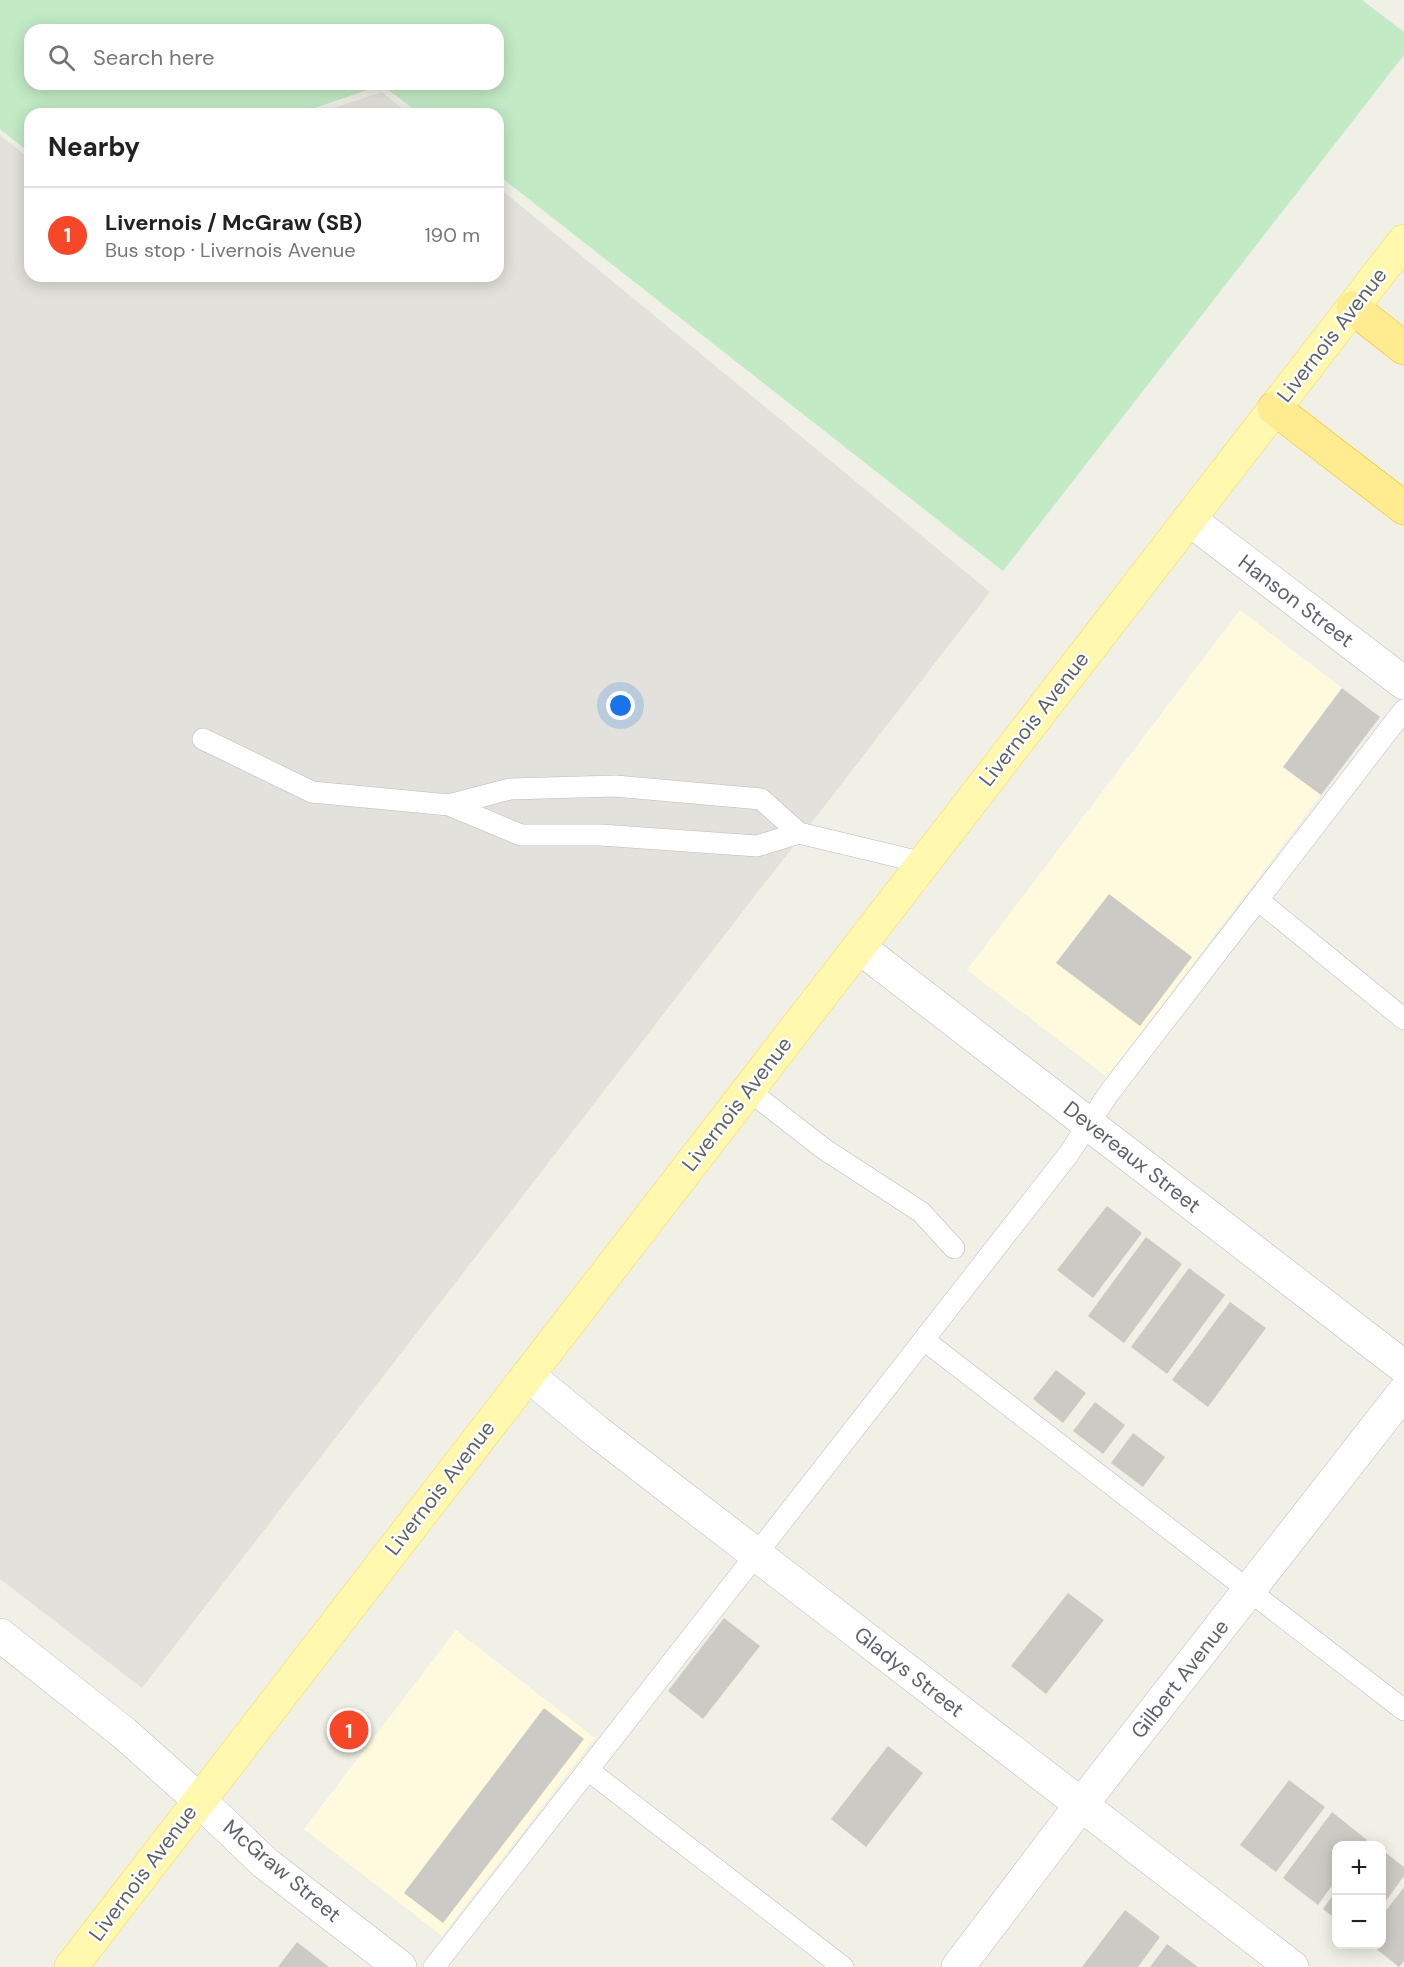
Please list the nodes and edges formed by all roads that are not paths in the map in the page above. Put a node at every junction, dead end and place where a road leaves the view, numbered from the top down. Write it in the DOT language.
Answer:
graph roads {
  1 [pos="1404,241"];
  2 [pos="1353,308"];
  3 [pos="1404,348"];
  4 [pos="1274,408"];
  5 [pos="1404,508"];
  6 [pos="1189,519"];
  7 [pos="1404,683"];
  8 [pos="1404,710"];
  9 [pos="203,738"];
  10 [pos="449,805"];
  11 [pos="799,833"];
  12 [pos="924,863"];
  13 [pos="1258,900"];
  14 [pos="859,947"];
  15 [pos="1404,1019"];
  16 [pos="747,1089"];
  17 [pos="1089,1124"];
  18 [pos="954,1248"];
  19 [pos="924,1340"];
  20 [pos="1404,1368"];
  21 [pos="528,1375"];
  22 [pos="1404,1392"];
  23 [pos="756,1555"];
  24 [pos="1249,1590"];
  25 [pos="0,1635"];
  26 [pos="1404,1710"];
  27 [pos="588,1770"];
  28 [pos="199,1800"];
  29 [pos="1081,1805"];
  30 [pos="71,1967"];
  31 [pos="400,1967"];
  32 [pos="434,1967"];
  33 [pos="843,1967"];
  34 [pos="958,1967"];
  35 [pos="1292,1967"];
  1 -- 2 [label="main road, Livernois Avenue"];
  2 -- 3 [label="highway"];
  2 -- 4 [label="main road, Livernois Avenue"];
  4 -- 5 [label="highway"];
  4 -- 6 [label="main road, Livernois Avenue"];
  6 -- 7 [label="street, Hanson Street"];
  6 -- 12 [label="main road, Livernois Avenue"];
  8 -- 13 [label="lane"];
  9 -- 10 [label="lane"];
  10 -- 11 [label="lane"];
  10 -- 11 [label="lane"];
  11 -- 12 [label="lane"];
  12 -- 14 [label="main road, Livernois Avenue"];
  13 -- 15 [label="lane"];
  13 -- 17 [label="lane"];
  14 -- 16 [label="main road, Livernois Avenue"];
  14 -- 17 [label="street, Devereaux Street"];
  16 -- 18 [label="lane"];
  16 -- 21 [label="main road, Livernois Avenue"];
  17 -- 19 [label="lane"];
  17 -- 20 [label="street, Devereaux Street"];
  19 -- 23 [label="lane"];
  19 -- 24 [label="lane"];
  21 -- 23 [label="street, Gladys Street"];
  21 -- 28 [label="main road, Livernois Avenue"];
  22 -- 24 [label="street, Gilbert Avenue"];
  23 -- 27 [label="lane"];
  23 -- 29 [label="street, Gladys Street"];
  24 -- 26 [label="lane"];
  24 -- 29 [label="street, Gilbert Avenue"];
  25 -- 28 [label="street, McGraw Street"];
  27 -- 32 [label="lane"];
  27 -- 33 [label="lane"];
  28 -- 30 [label="main road, Livernois Avenue"];
  28 -- 31 [label="street, McGraw Street"];
  29 -- 34 [label="street, Gilbert Avenue"];
  29 -- 35 [label="street, Gladys Street"];
}
